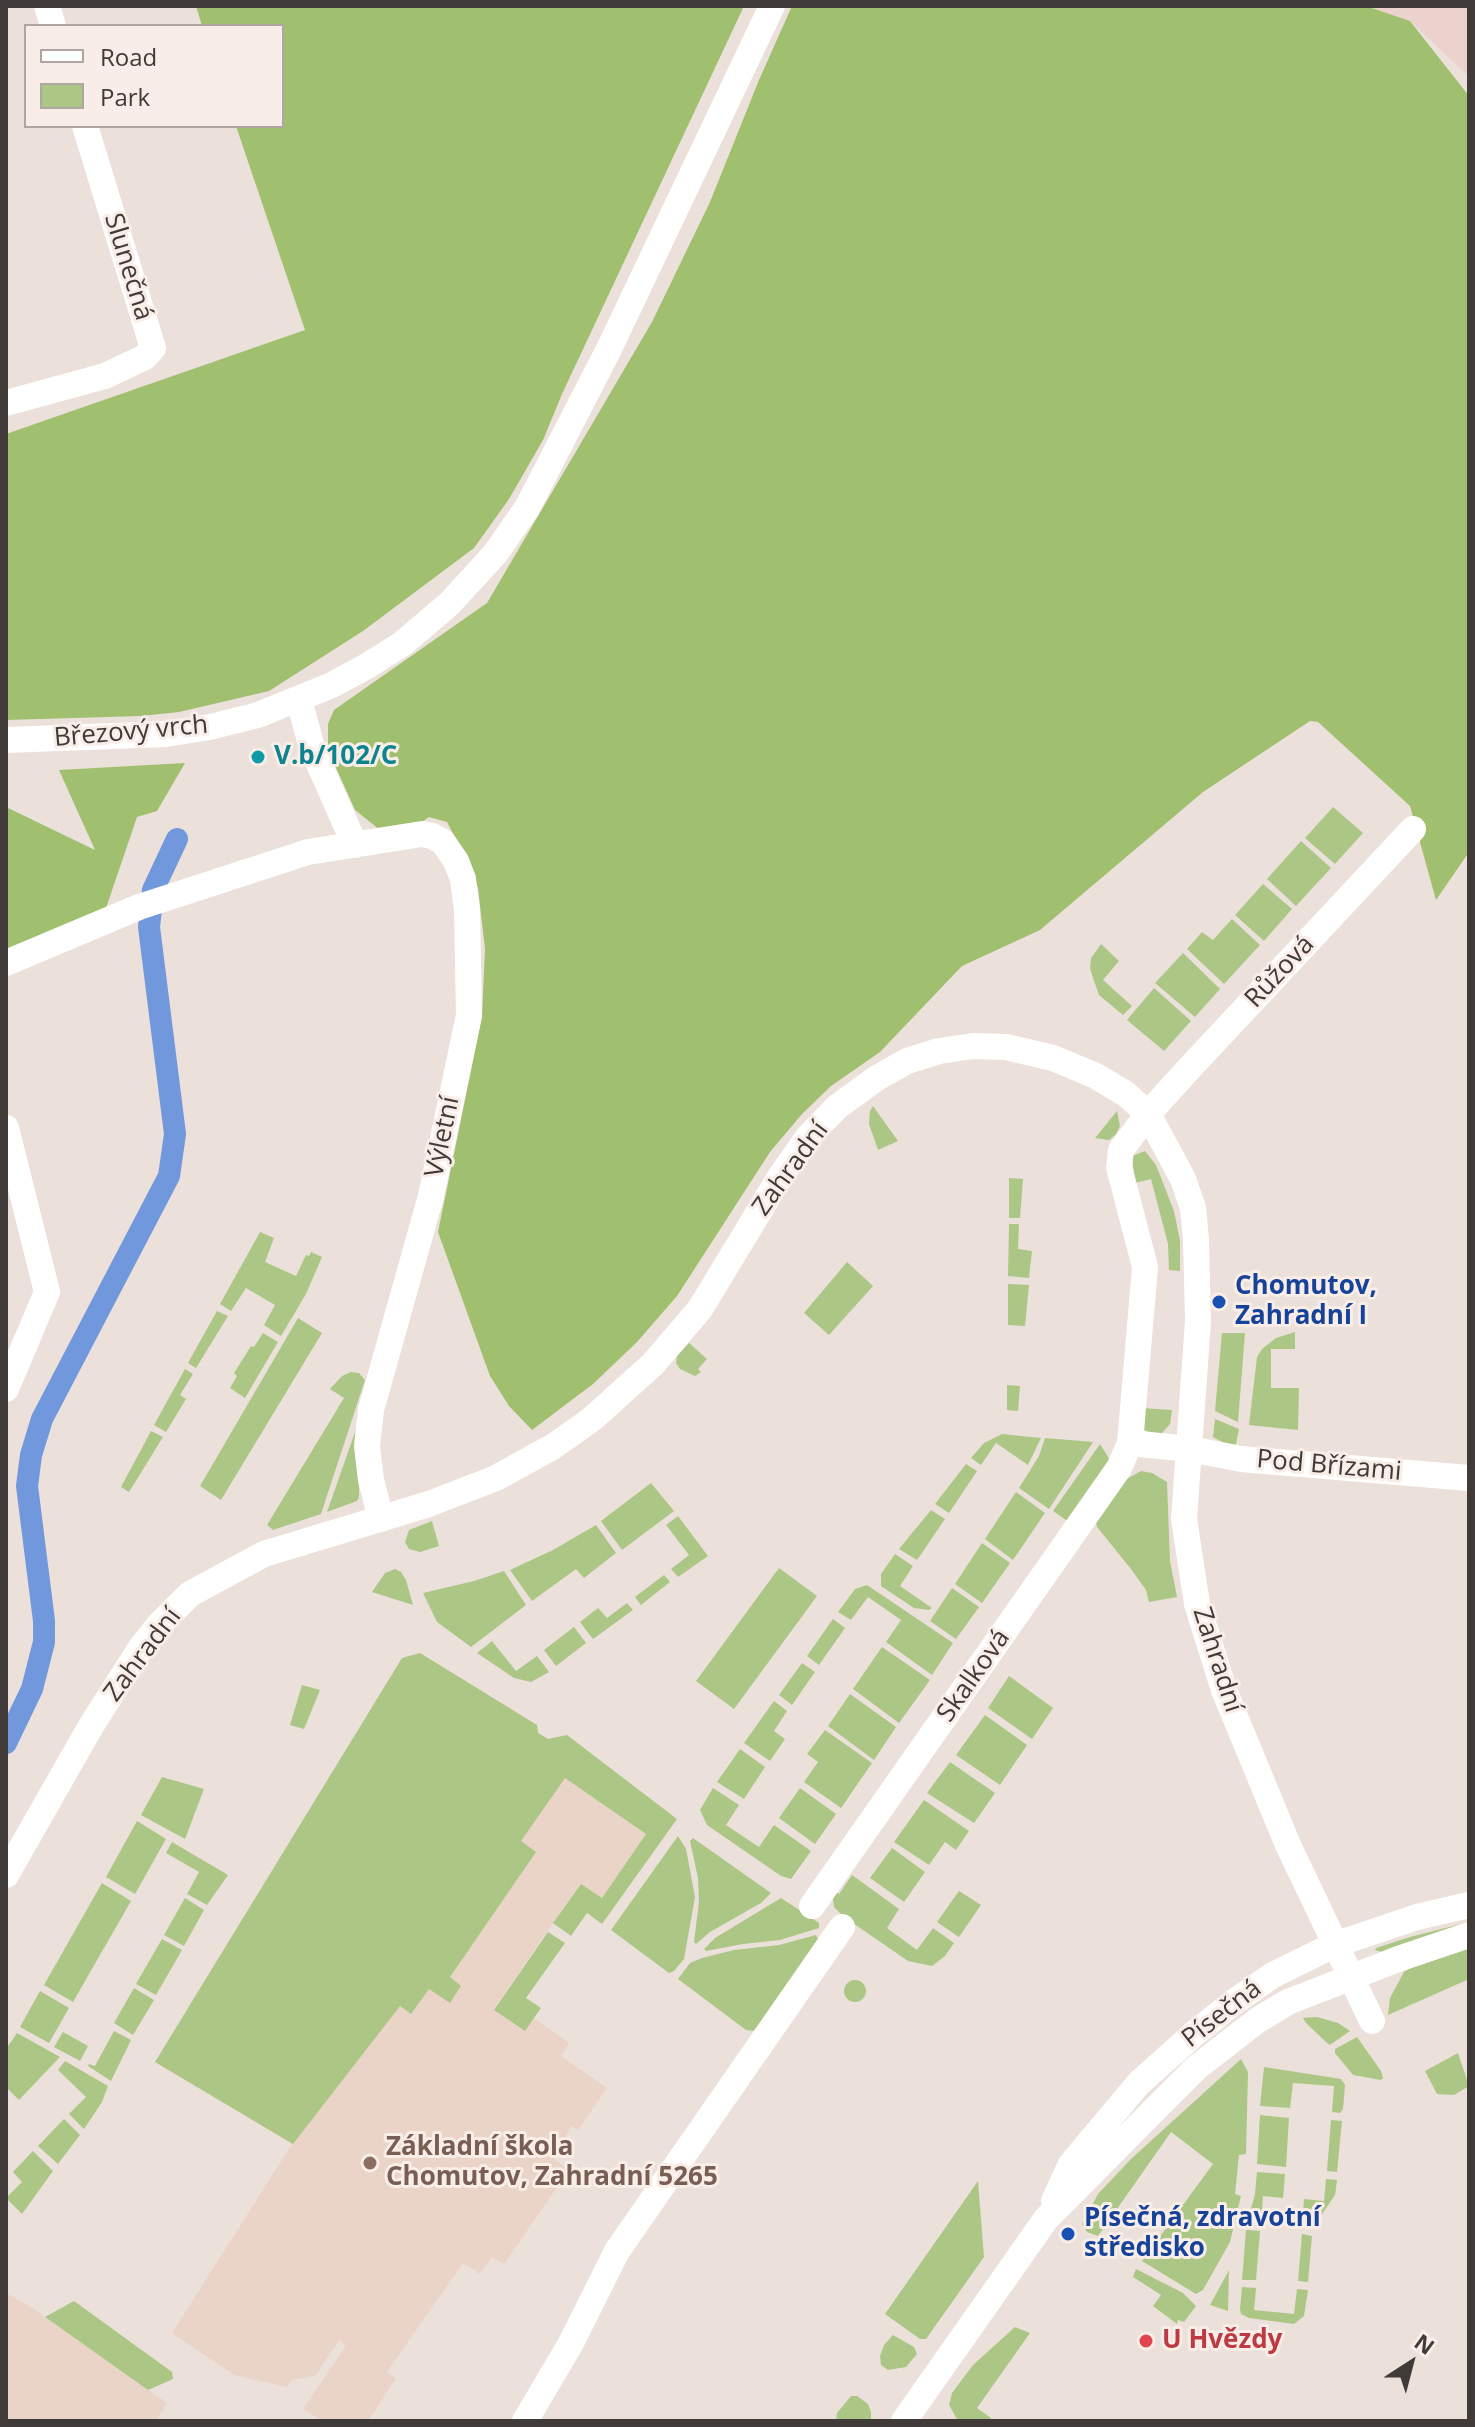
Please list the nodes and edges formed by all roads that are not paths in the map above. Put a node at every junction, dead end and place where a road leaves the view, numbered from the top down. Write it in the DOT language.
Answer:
graph roads {
  1 [pos="772,6"];
  2 [pos="86,128"];
  3 [pos="6,403"];
  4 [pos="299,700"];
  5 [pos="6,740"];
  6 [pos="1413,829"];
  7 [pos="355,845"];
  8 [pos="6,963"];
  9 [pos="1148,1114"];
  10 [pos="6,1128"];
  11 [pos="6,1389"];
  12 [pos="1130,1443"];
  13 [pos="1190,1449"];
  14 [pos="1469,1478"];
  15 [pos="381,1519"];
  16 [pos="6,1875"];
  17 [pos="1469,1905"];
  18 [pos="812,1906"];
  19 [pos="842,1927"];
  20 [pos="1469,1935"];
  21 [pos="1334,1945"];
  22 [pos="1349,1977"];
  23 [pos="1372,2021"];
  24 [pos="1046,2219"];
  25 [pos="915,2417"];
  26 [pos="525,2421"];
  1 -- 4 [label="street, Březový vrch"];
  2 -- 3 [label="street, Slunečná"];
  4 -- 5 [label="street, Březový vrch"];
  4 -- 7 [label="street"];
  6 -- 9 [label="street, Růžová"];
  7 -- 8 [label="street, Výletní"];
  7 -- 15 [label="street, Výletní"];
  9 -- 12 [label="street, Skalková"];
  9 -- 13 [label="street, Zahradní"];
  9 -- 15 [label="street, Zahradní"];
  10 -- 11 [label="street"];
  12 -- 13 [label="street"];
  12 -- 18 [label="street, Skalková"];
  13 -- 14 [label="street, Pod Břízami"];
  13 -- 21 [label="street, Zahradní"];
  15 -- 16 [label="street, Zahradní"];
  17 -- 21 [label="street, Písečná"];
  19 -- 26 [label="street"];
  20 -- 22 [label="street, Písečná"];
  21 -- 22 [label="street, Zahradní"];
  21 -- 24 [label="street, Písečná"];
  22 -- 23 [label="street, Zahradní"];
  22 -- 24 [label="street, Písečná"];
  24 -- 25 [label="street, Písečná"];
}
